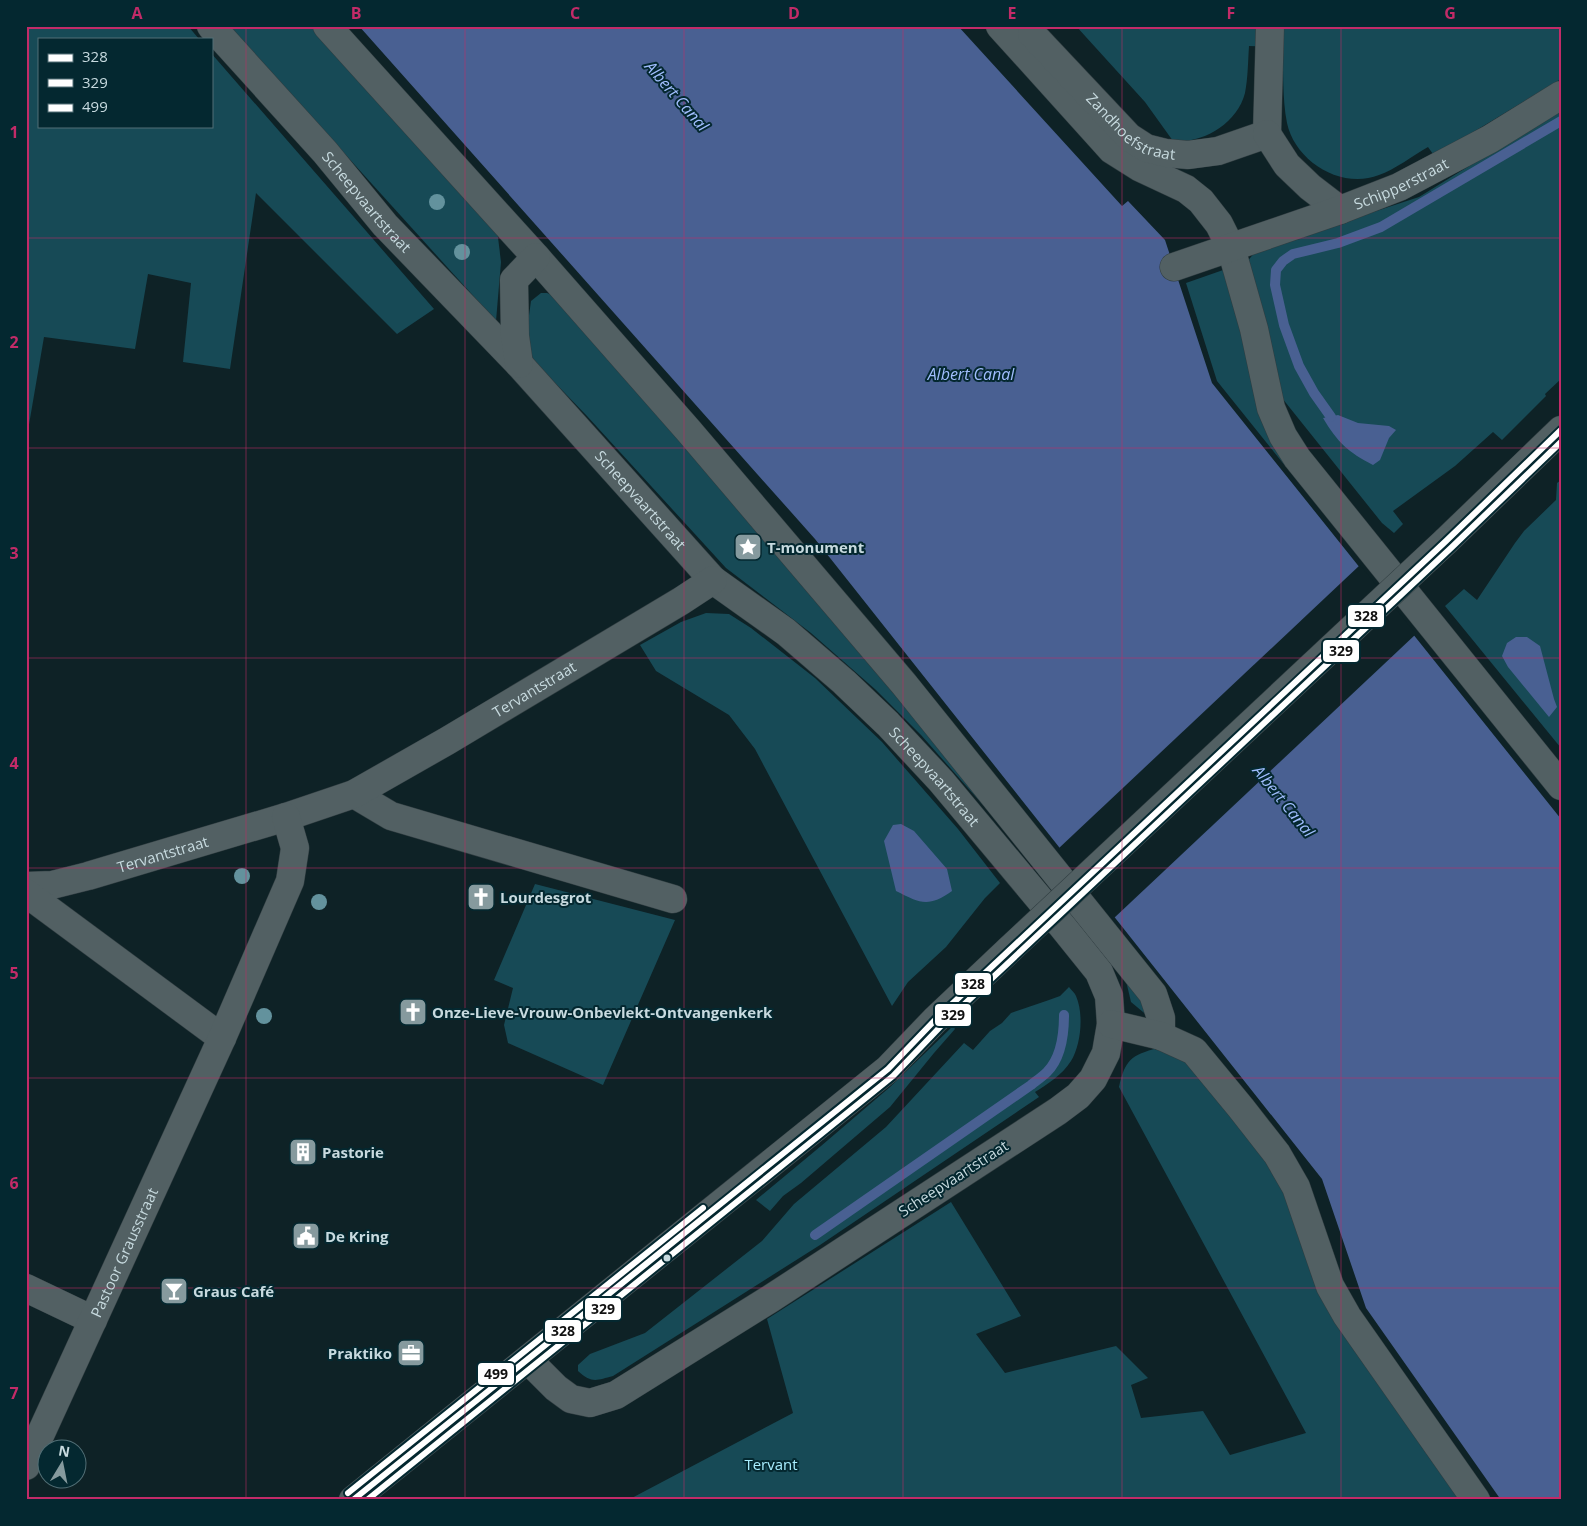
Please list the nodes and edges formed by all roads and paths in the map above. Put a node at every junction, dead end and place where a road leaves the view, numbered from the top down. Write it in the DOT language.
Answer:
graph roads {
  1 [pos="211,26"];
  2 [pos="327,26"];
  3 [pos="1000,26"];
  4 [pos="1025,26"];
  5 [pos="1270,26"];
  6 [pos="1561,95"];
  7 [pos="1267,134"];
  8 [pos="1340,210"];
  9 [pos="1231,248"];
  10 [pos="536,257"];
  11 [pos="1174,267"];
  12 [pos="519,364"];
  13 [pos="1561,430"];
  14 [pos="713,580"];
  15 [pos="1561,786"];
  16 [pos="354,794"];
  17 [pos="286,817"];
  18 [pos="26,886"];
  19 [pos="26,892"];
  20 [pos="673,899"];
  21 [pos="1111,1024"];
  22 [pos="1161,1036"];
  23 [pos="222,1038"];
  24 [pos="26,1288"];
  25 [pos="93,1320"];
  26 [pos="528,1360"];
  27 [pos="26,1466"];
  28 [pos="353,1500"];
  29 [pos="1476,1500"];
  1 -- 12 [label="street, Scheepvaartstraat"];
  2 -- 10 [label="street"];
  3 -- 9 [label="street"];
  4 -- 7 [label="street, Zandhoefstraat"];
  5 -- 7 [label="street"];
  6 -- 8 [label="street, Schipperstraat"];
  7 -- 8 [label="street"];
  8 -- 9 [label="street, Schipperstraat"];
  9 -- 11 [label="street, Schipperstraat"];
  9 -- 15 [label="street"];
  10 -- 12 [label="street"];
  10 -- 22 [label="street"];
  12 -- 14 [label="street, Scheepvaartstraat"];
  13 -- 26 [label="street, bridge"];
  14 -- 16 [label="street, Tervantstraat"];
  14 -- 21 [label="street, Scheepvaartstraat"];
  16 -- 17 [label="street, Tervantstraat"];
  16 -- 20 [label="street"];
  17 -- 18 [label="street, Tervantstraat"];
  17 -- 23 [label="street, Pastoor Grausstraat"];
  19 -- 23 [label="street"];
  21 -- 22 [label="street"];
  21 -- 26 [label="street, Scheepvaartstraat"];
  22 -- 29 [label="street"];
  23 -- 25 [label="street, Pastoor Grausstraat"];
  24 -- 25 [label="street"];
  25 -- 27 [label="street, Pastoor Grausstraat"];
  26 -- 28 [label="street"];
}
